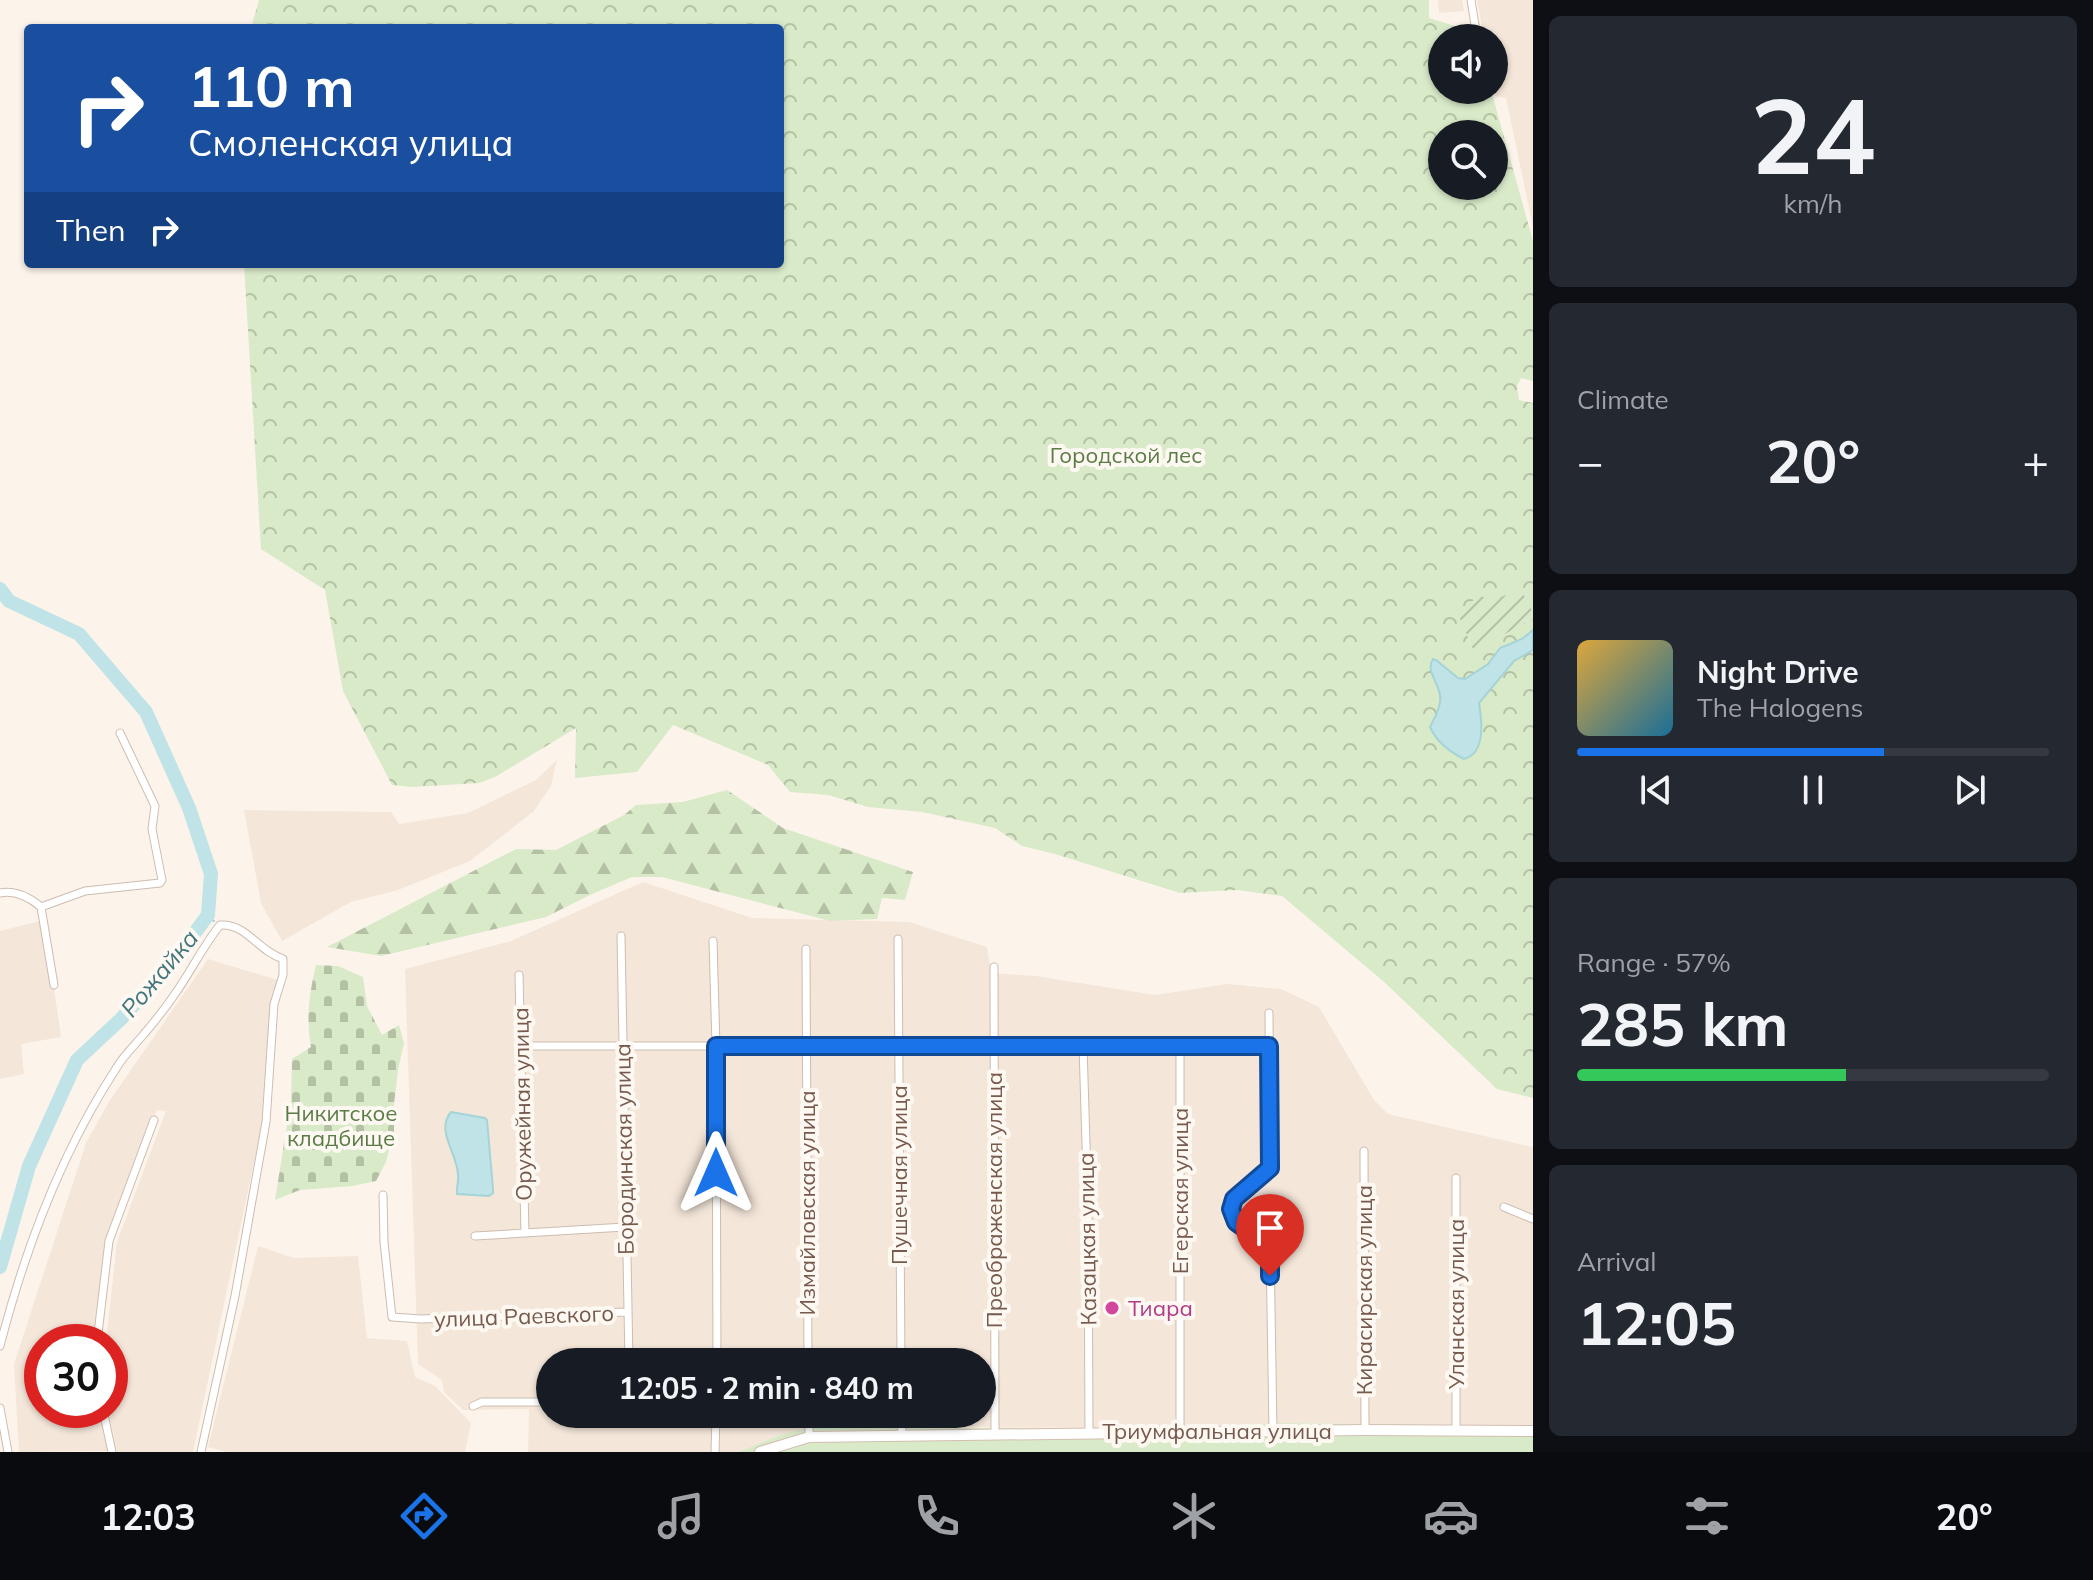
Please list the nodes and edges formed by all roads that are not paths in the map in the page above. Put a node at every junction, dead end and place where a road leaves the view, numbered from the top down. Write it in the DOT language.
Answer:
graph roads {
  1 [pos="1471,0"];
  2 [pos="1475,24"];
  3 [pos="120,733"];
  4 [pos="0,893"];
  5 [pos="41,907"];
  6 [pos="621,936"];
  7 [pos="898,939"];
  8 [pos="713,941"];
  9 [pos="806,949"];
  10 [pos="994,967"];
  11 [pos="519,975"];
  12 [pos="54,985"];
  13 [pos="1269,1013"];
  14 [pos="520,1046"];
  15 [pos="622,1046"];
  16 [pos="716,1046"];
  17 [pos="806,1046"];
  18 [pos="898,1046"];
  19 [pos="993,1046"];
  20 [pos="1083,1046"];
  21 [pos="1180,1046"];
  22 [pos="1269,1046"];
  23 [pos="154,1120"];
  24 [pos="1364,1151"];
  25 [pos="1456,1178"];
  26 [pos="383,1195"];
  27 [pos="1504,1207"];
  28 [pos="1533,1219"];
  29 [pos="625,1227"];
  30 [pos="525,1233"];
  31 [pos="475,1236"];
  32 [pos="626,1312"];
  33 [pos="99,1324"];
  34 [pos="0,1346"];
  35 [pos="628,1348"];
  36 [pos="717,1348"];
  37 [pos="808,1348"];
  38 [pos="901,1348"];
  39 [pos="536,1402"];
  40 [pos="473,1406"];
  41 [pos="0,1408"];
  42 [pos="107,1428"];
  43 [pos="716,1428"];
  44 [pos="809,1428"];
  45 [pos="902,1428"];
  46 [pos="1365,1430"];
  47 [pos="1456,1430"];
  48 [pos="1273,1431"];
  49 [pos="1533,1431"];
  50 [pos="1089,1432"];
  51 [pos="1180,1432"];
  52 [pos="995,1434"];
  53 [pos="902,1435"];
  54 [pos="809,1437"];
  55 [pos="8,1452"];
  56 [pos="112,1452"];
  57 [pos="201,1452"];
  58 [pos="715,1452"];
  59 [pos="760,1452"];
  1 -- 2 [label="street"];
  3 -- 5 [label="street"];
  4 -- 5 [label="street"];
  5 -- 12 [label="street"];
  6 -- 15 [label="street, Бородинская улица"];
  7 -- 18 [label="street, Пушечная улица"];
  8 -- 16 [label="street"];
  9 -- 17 [label="street, Измайловская улица"];
  10 -- 19 [label="street, Преображенская улица"];
  11 -- 14 [label="street, Оружейная улица"];
  13 -- 22 [label="street"];
  14 -- 15 [label="street"];
  14 -- 30 [label="street, Оружейная улица"];
  15 -- 16 [label="street"];
  15 -- 29 [label="street, Бородинская улица"];
  16 -- 17 [label="street"];
  16 -- 36 [label="street"];
  17 -- 18 [label="street"];
  17 -- 37 [label="street, Измайловская улица"];
  18 -- 19 [label="street"];
  18 -- 38 [label="street, Пушечная улица"];
  19 -- 20 [label="street"];
  19 -- 52 [label="street, Преображенская улица"];
  20 -- 21 [label="street"];
  20 -- 50 [label="street, Казацкая улица"];
  21 -- 22 [label="street"];
  21 -- 51 [label="street, Егерская улица"];
  22 -- 48 [label="street"];
  23 -- 33 [label="street"];
  24 -- 46 [label="street, Кирасирская улица"];
  25 -- 47 [label="street, Уланская улица"];
  26 -- 32 [label="street, улица Раевского"];
  27 -- 28 [label="street"];
  29 -- 30 [label="street"];
  29 -- 32 [label="street, Бородинская улица"];
  30 -- 31 [label="street"];
  32 -- 35 [label="street, Бородинская улица"];
  34 -- 57 [label="street"];
  39 -- 40 [label="street"];
  41 -- 55 [label="street"];
  42 -- 56 [label="street"];
  43 -- 58 [label="street"];
  44 -- 54 [label="street"];
  45 -- 53 [label="street"];
  46 -- 47 [label="street, Триумфальная улица"];
  46 -- 48 [label="street, Триумфальная улица"];
  47 -- 49 [label="street, Триумфальная улица"];
  48 -- 51 [label="street, Триумфальная улица"];
  50 -- 51 [label="street, Триумфальная улица"];
  50 -- 52 [label="street, Триумфальная улица"];
  52 -- 53 [label="street, Триумфальная улица"];
  53 -- 54 [label="street, Триумфальная улица"];
  54 -- 59 [label="street, Триумфальная улица"];
}
